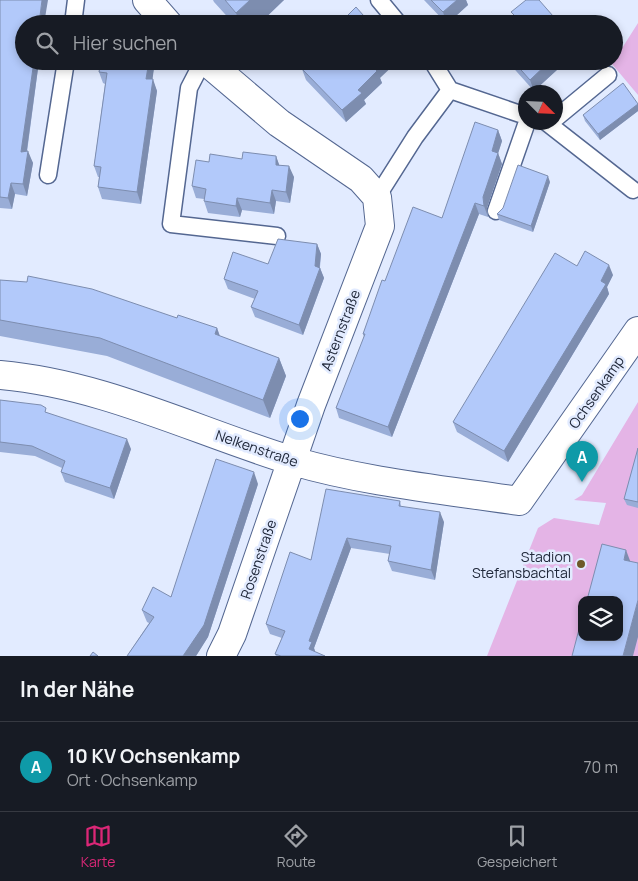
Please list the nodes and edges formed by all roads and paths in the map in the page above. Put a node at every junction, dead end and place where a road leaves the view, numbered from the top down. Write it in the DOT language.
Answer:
graph roads {
  1 [pos="76,0"];
  2 [pos="147,0"];
  3 [pos="379,0"];
  4 [pos="74,15"];
  5 [pos="160,15"];
  6 [pos="392,15"];
  7 [pos="65,70"];
  8 [pos="199,70"];
  9 [pos="215,70"];
  10 [pos="438,70"];
  11 [pos="608,75"];
  12 [pos="450,90"];
  13 [pos="563,111"];
  14 [pos="518,113"];
  15 [pos="523,130"];
  16 [pos="560,130"];
  17 [pos="48,175"];
  18 [pos="634,190"];
  19 [pos="377,198"];
  20 [pos="496,211"];
  21 [pos="277,236"];
  22 [pos="638,331"];
  23 [pos="0,375"];
  24 [pos="292,461"];
  25 [pos="519,501"];
  26 [pos="221,656"];
  1 -- 4 [label="lane"];
  2 -- 5 [label="street"];
  3 -- 6 [label="lane"];
  7 -- 17 [label="lane"];
  8 -- 21 [label="lane"];
  9 -- 19 [label="street"];
  10 -- 12 [label="lane"];
  11 -- 13 [label="lane"];
  12 -- 14 [label="lane"];
  12 -- 19 [label="lane"];
  15 -- 20 [label="lane"];
  16 -- 18 [label="lane"];
  19 -- 24 [label="street, Asternstraße"];
  22 -- 25 [label="street, Ochsenkamp"];
  23 -- 24 [label="street, Nelkenstraße"];
  24 -- 25 [label="street, Nelkenstraße"];
  24 -- 26 [label="street, Rosenstraße"];
}
